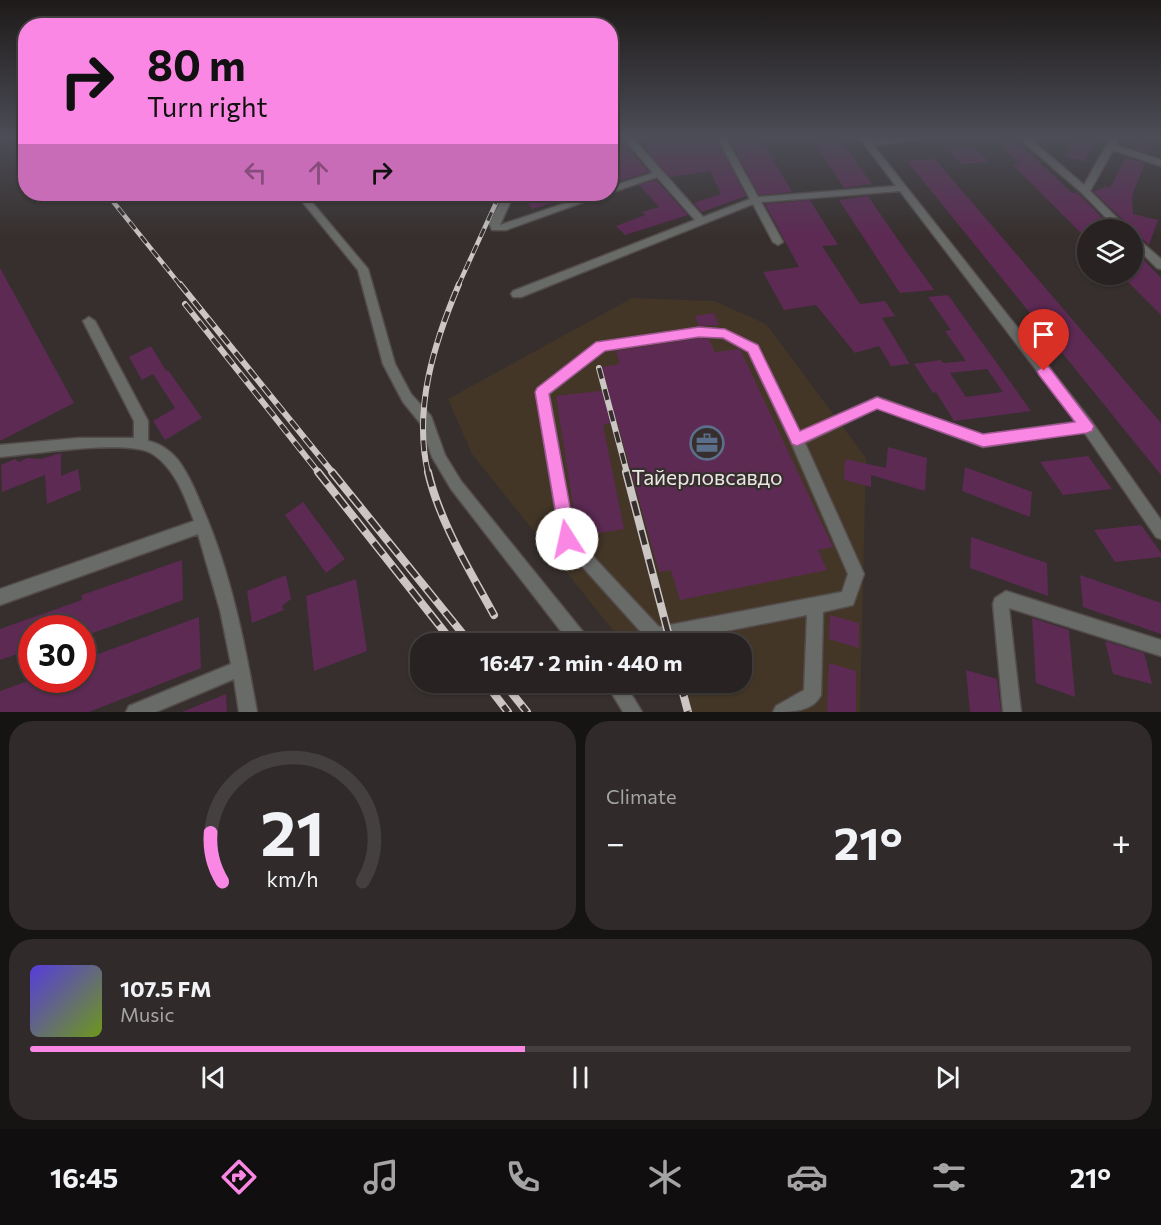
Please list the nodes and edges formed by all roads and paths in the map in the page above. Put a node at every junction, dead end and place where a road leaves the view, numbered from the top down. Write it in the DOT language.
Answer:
graph roads {
  1 [pos="655,170"];
  2 [pos="739,170"];
  3 [pos="887,170"];
  4 [pos="1061,170"];
  5 [pos="1097,170"];
  6 [pos="658,174"];
  7 [pos="618,187"];
  8 [pos="900,188"];
  9 [pos="1085,191"];
  10 [pos="755,200"];
  11 [pos="306,201"];
  12 [pos="505,201"];
  13 [pos="581,201"];
  14 [pos="1113,219"];
  15 [pos="702,222"];
  16 [pos="778,242"];
  17 [pos="1143,248"];
  18 [pos="1161,265"];
  19 [pos="517,294"];
  20 [pos="89,321"];
  21 [pos="1087,426"];
  22 [pos="797,440"];
  23 [pos="141,444"];
  24 [pos="0,451"];
  25 [pos="203,525"];
  26 [pos="1161,532"];
  27 [pos="0,597"];
  28 [pos="815,605"];
  29 [pos="573,633"];
  30 [pos="1161,648"];
  31 [pos="241,668"];
  32 [pos="620,693"];
  33 [pos="135,712"];
  34 [pos="248,712"];
  35 [pos="633,712"];
  36 [pos="782,712"];
  37 [pos="1012,712"];
  1 -- 6 [label="street"];
  2 -- 10 [label="street"];
  3 -- 8 [label="street"];
  4 -- 9 [label="street"];
  5 -- 9 [label="street"];
  6 -- 7 [label="street"];
  6 -- 15 [label="street"];
  8 -- 10 [label="street"];
  8 -- 21 [label="street"];
  9 -- 14 [label="street"];
  10 -- 15 [label="street"];
  10 -- 16 [label="street"];
  11 -- 29 [label="street"];
  12 -- 13 [label="street"];
  15 -- 19 [label="street"];
  17 -- 18 [label="street"];
  20 -- 23 [label="street"];
  21 -- 22 [label="street"];
  21 -- 26 [label="street"];
  22 -- 28 [label="street"];
  22 -- 28 [label="street"];
  23 -- 24 [label="street"];
  23 -- 25 [label="street"];
  25 -- 27 [label="street"];
  25 -- 31 [label="street"];
  28 -- 36 [label="street"];
  30 -- 37 [label="street"];
  31 -- 33 [label="street"];
  31 -- 34 [label="street"];
  32 -- 35 [label="street"];
}
